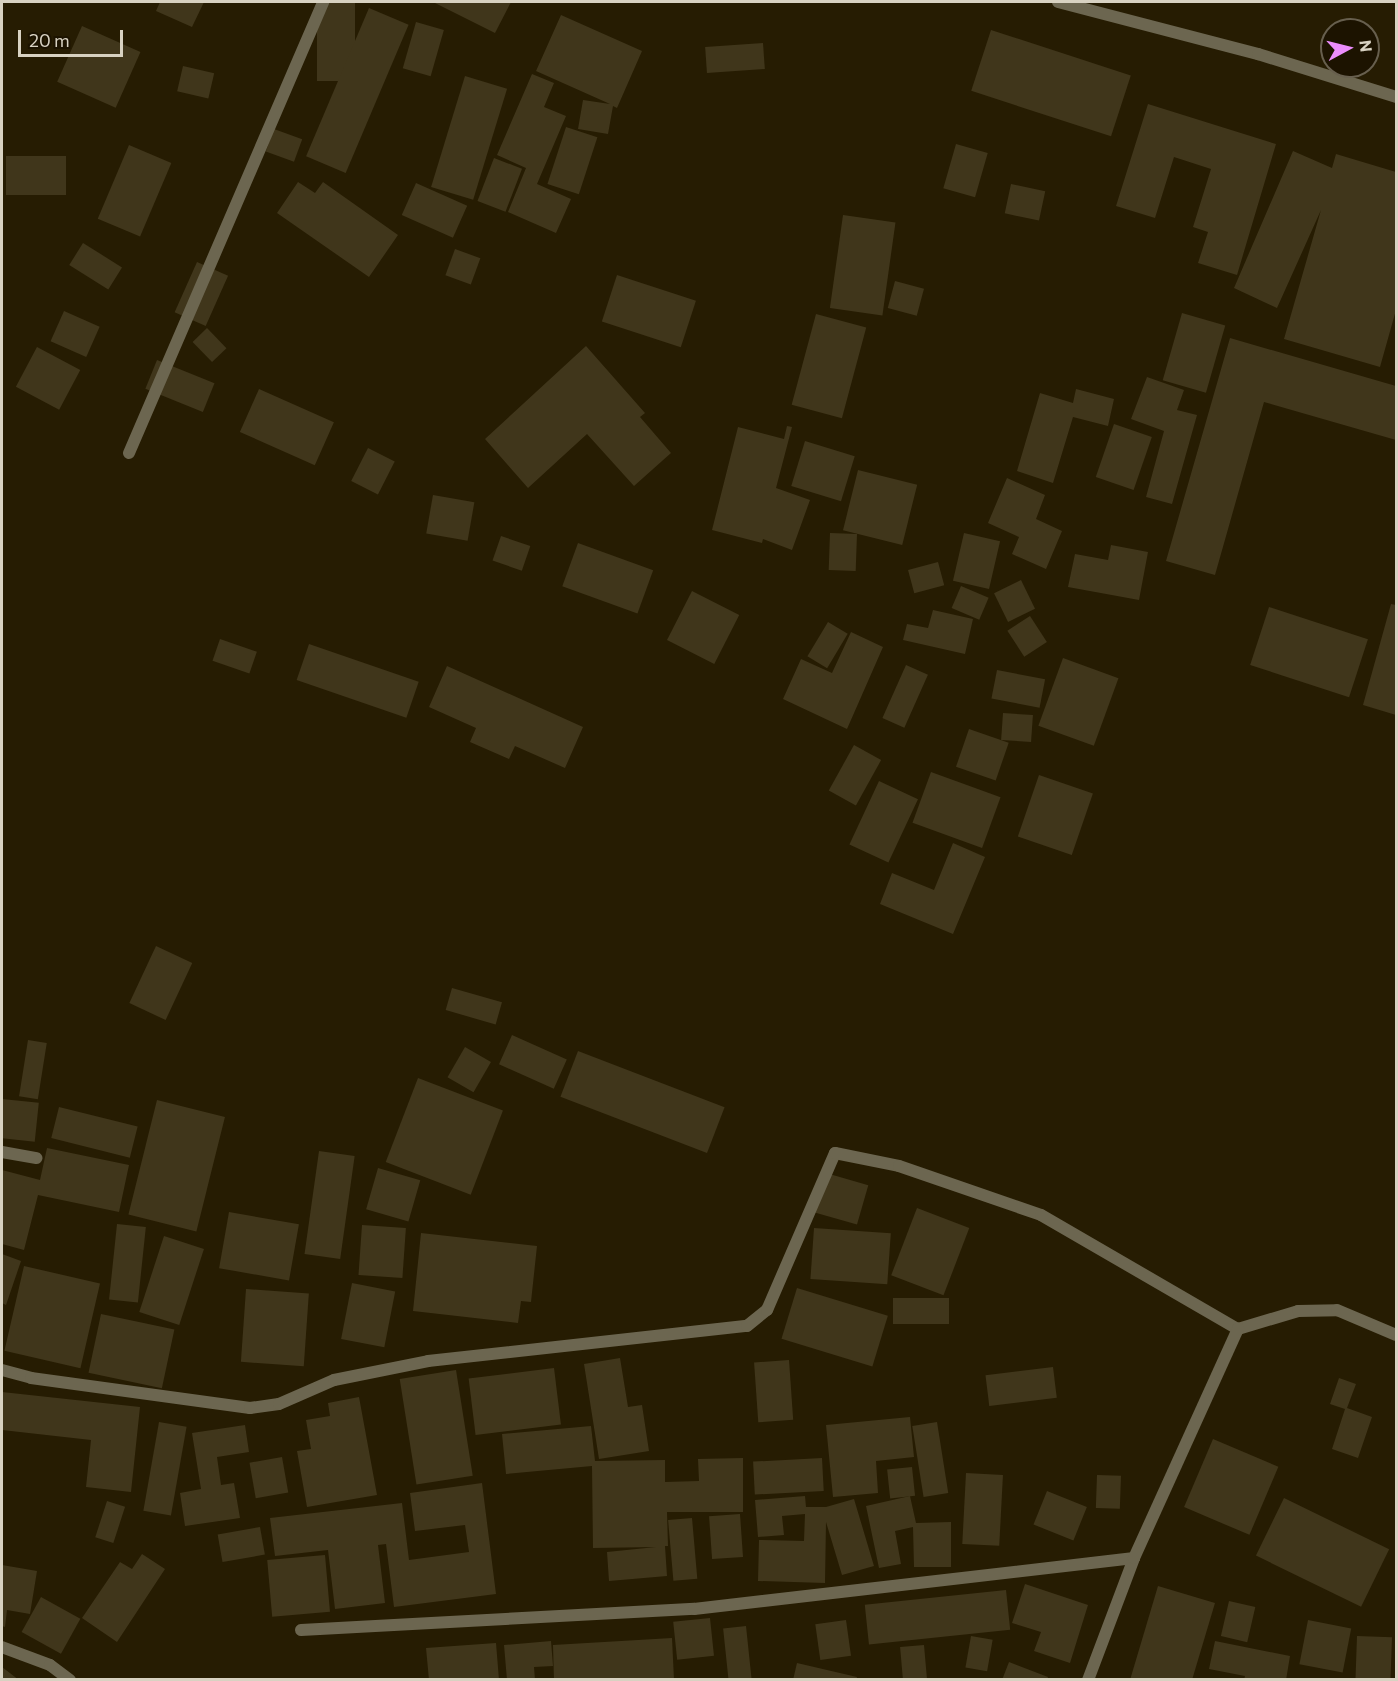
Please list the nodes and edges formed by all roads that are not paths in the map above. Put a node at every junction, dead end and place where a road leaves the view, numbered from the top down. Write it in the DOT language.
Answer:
graph roads {
  1 [pos="323,2"];
  2 [pos="1058,2"];
  3 [pos="1396,97"];
  4 [pos="129,453"];
  5 [pos="2,1152"];
  6 [pos="36,1158"];
  7 [pos="1238,1329"];
  8 [pos="1396,1335"];
  9 [pos="2,1370"];
  10 [pos="1134,1558"];
  11 [pos="300,1630"];
  12 [pos="2,1647"];
  13 [pos="70,1680"];
  14 [pos="1088,1680"];
  1 -- 4 [label="street"];
  2 -- 3 [label="street"];
  5 -- 6 [label="street"];
  7 -- 8 [label="street"];
  7 -- 9 [label="street"];
  7 -- 10 [label="street"];
  10 -- 11 [label="street"];
  10 -- 14 [label="street"];
  12 -- 13 [label="street"];
}
